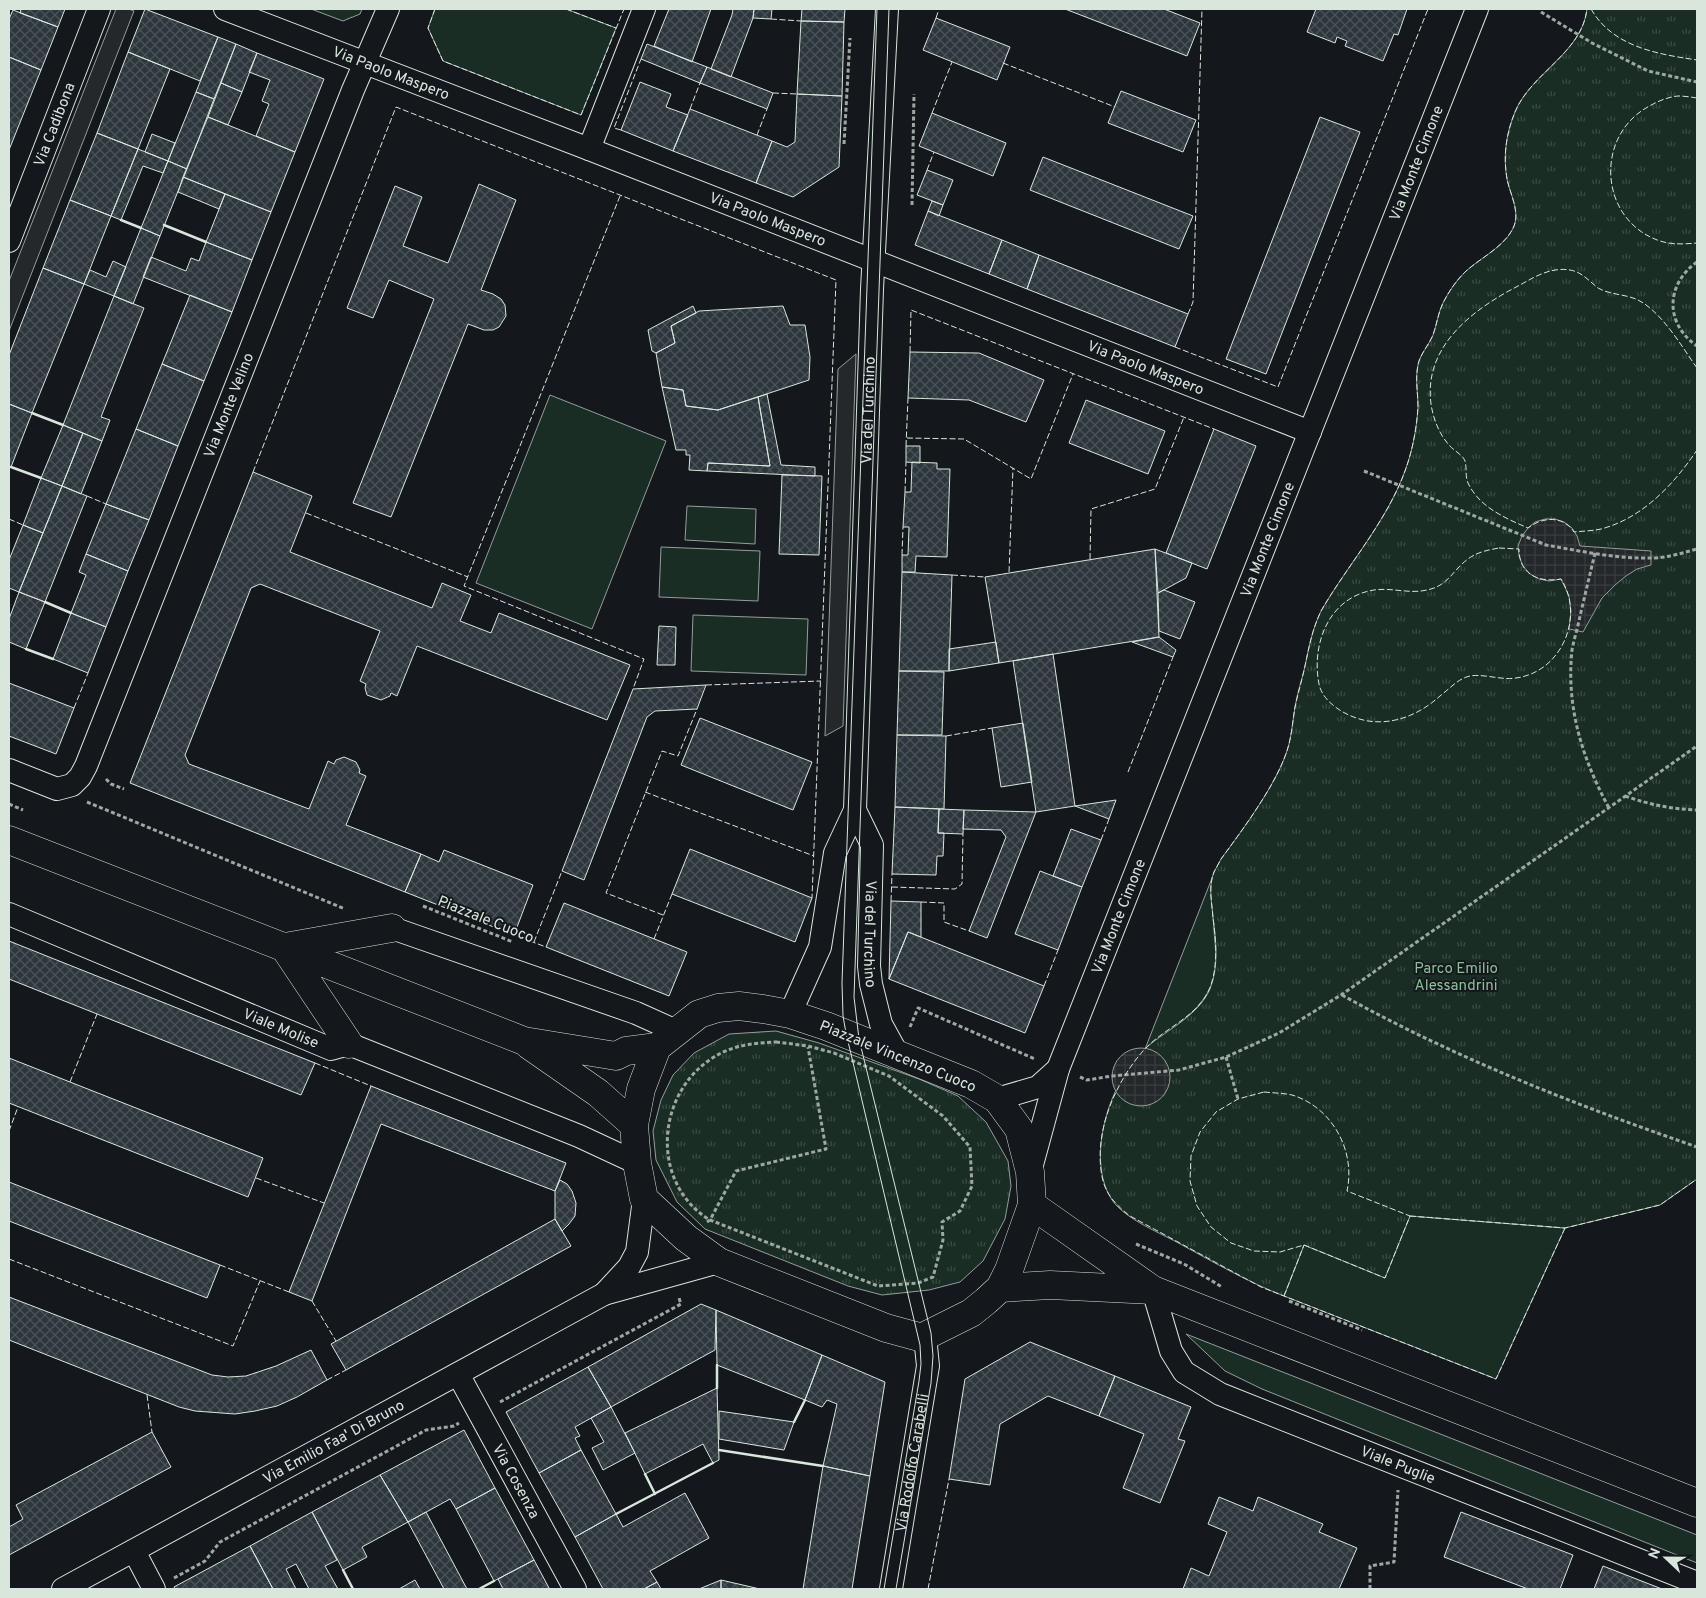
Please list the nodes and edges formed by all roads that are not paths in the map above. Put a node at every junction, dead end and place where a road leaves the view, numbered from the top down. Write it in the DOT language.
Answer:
graph roads {
  1 [pos="99,9"];
  2 [pos="225,9"];
  3 [pos="388,9"];
  4 [pos="644,9"];
  5 [pos="887,9"];
  6 [pos="1477,9"];
  7 [pos="365,63"];
  8 [pos="589,149"];
  9 [pos="9,240"];
  10 [pos="874,262"];
  11 [pos="1310,432"];
  12 [pos="9,770"];
  13 [pos="855,810"];
  14 [pos="9,840"];
  15 [pos="9,914"];
  16 [pos="392,928"];
  17 [pos="284,948"];
  18 [pos="790,1014"];
  19 [pos="667,1039"];
  20 [pos="524,1041"];
  21 [pos="349,1044"];
  22 [pos="898,1054"];
  23 [pos="1058,1068"];
  24 [pos="997,1099"];
  25 [pos="634,1125"];
  26 [pos="637,1163"];
  27 [pos="1030,1172"];
  28 [pos="644,1198"];
  29 [pos="1032,1205"];
  30 [pos="719,1262"];
  31 [pos="1000,1288"];
  32 [pos="1152,1290"];
  33 [pos="604,1294"];
  34 [pos="925,1336"];
  35 [pos="458,1374"];
  36 [pos="1697,1503"];
  37 [pos="134,1551"];
  38 [pos="1697,1583"];
  39 [pos="161,1586"];
  40 [pos="63,1589"];
  41 [pos="575,1589"];
  42 [pos="891,1589"];
  1 -- 9 [label="street, Via Cadibona"];
  2 -- 7 [label="street, Via Paolo Maspero"];
  3 -- 7 [label="street, Via Monte Velino"];
  4 -- 8 [label="street"];
  5 -- 10 [label="street, Via del Turchino"];
  6 -- 11 [label="street, Via Monte Cimone"];
  7 -- 8 [label="street, Via Paolo Maspero"];
  7 -- 12 [label="street, Via Monte Velino"];
  8 -- 10 [label="street, Via Paolo Maspero"];
  10 -- 11 [label="street, Via Paolo Maspero"];
  10 -- 13 [label="street, Via del Turchino"];
  11 -- 23 [label="street, Via Monte Cimone"];
  13 -- 18 [label="street, Via del Turchino"];
  13 -- 22 [label="street, Via del Turchino"];
  14 -- 17 [label="main road"];
  15 -- 21 [label="street, Viale Molise"];
  16 -- 17 [label="main road"];
  16 -- 19 [label="street"];
  17 -- 20 [label="main road"];
  17 -- 21 [label="main road"];
  18 -- 19 [label="main road, Piazzale Vincenzo Cuoco"];
  18 -- 22 [label="main road, Piazzale Vincenzo Cuoco"];
  19 -- 20 [label="main road"];
  19 -- 25 [label="main road"];
  20 -- 25 [label="main road"];
  21 -- 26 [label="street, Viale Molise"];
  22 -- 24 [label="main road, Piazzale Vincenzo Cuoco"];
  23 -- 24 [label="street, Via Monte Cimone"];
  23 -- 27 [label="street, Via Monte Cimone"];
  24 -- 27 [label="main road, Piazzale Vincenzo Cuoco"];
  25 -- 26 [label="main road"];
  26 -- 28 [label="main road"];
  27 -- 29 [label="main road, Piazzale Vincenzo Cuoco"];
  28 -- 30 [label="main road"];
  28 -- 33 [label="street, Via Emilio Faa' Di Bruno"];
  29 -- 31 [label="main road, Piazzale Vincenzo Cuoco"];
  29 -- 32 [label="main road"];
  30 -- 33 [label="street, Via Emilio Faa' Di Bruno"];
  30 -- 34 [label="main road"];
  31 -- 32 [label="main road"];
  31 -- 34 [label="main road, Piazzale Vincenzo Cuoco"];
  32 -- 36 [label="main road"];
  32 -- 38 [label="street, Viale Puglie"];
  33 -- 35 [label="street, Via Emilio Faa' Di Bruno"];
  34 -- 42 [label="street, Via Rodolfo Carabelli"];
  35 -- 37 [label="street, Via Emilio Faa' Di Bruno"];
  35 -- 41 [label="street, Via Cosenza"];
  37 -- 39 [label="street"];
  37 -- 40 [label="street, Via Emilio Faa' Di Bruno"];
}
